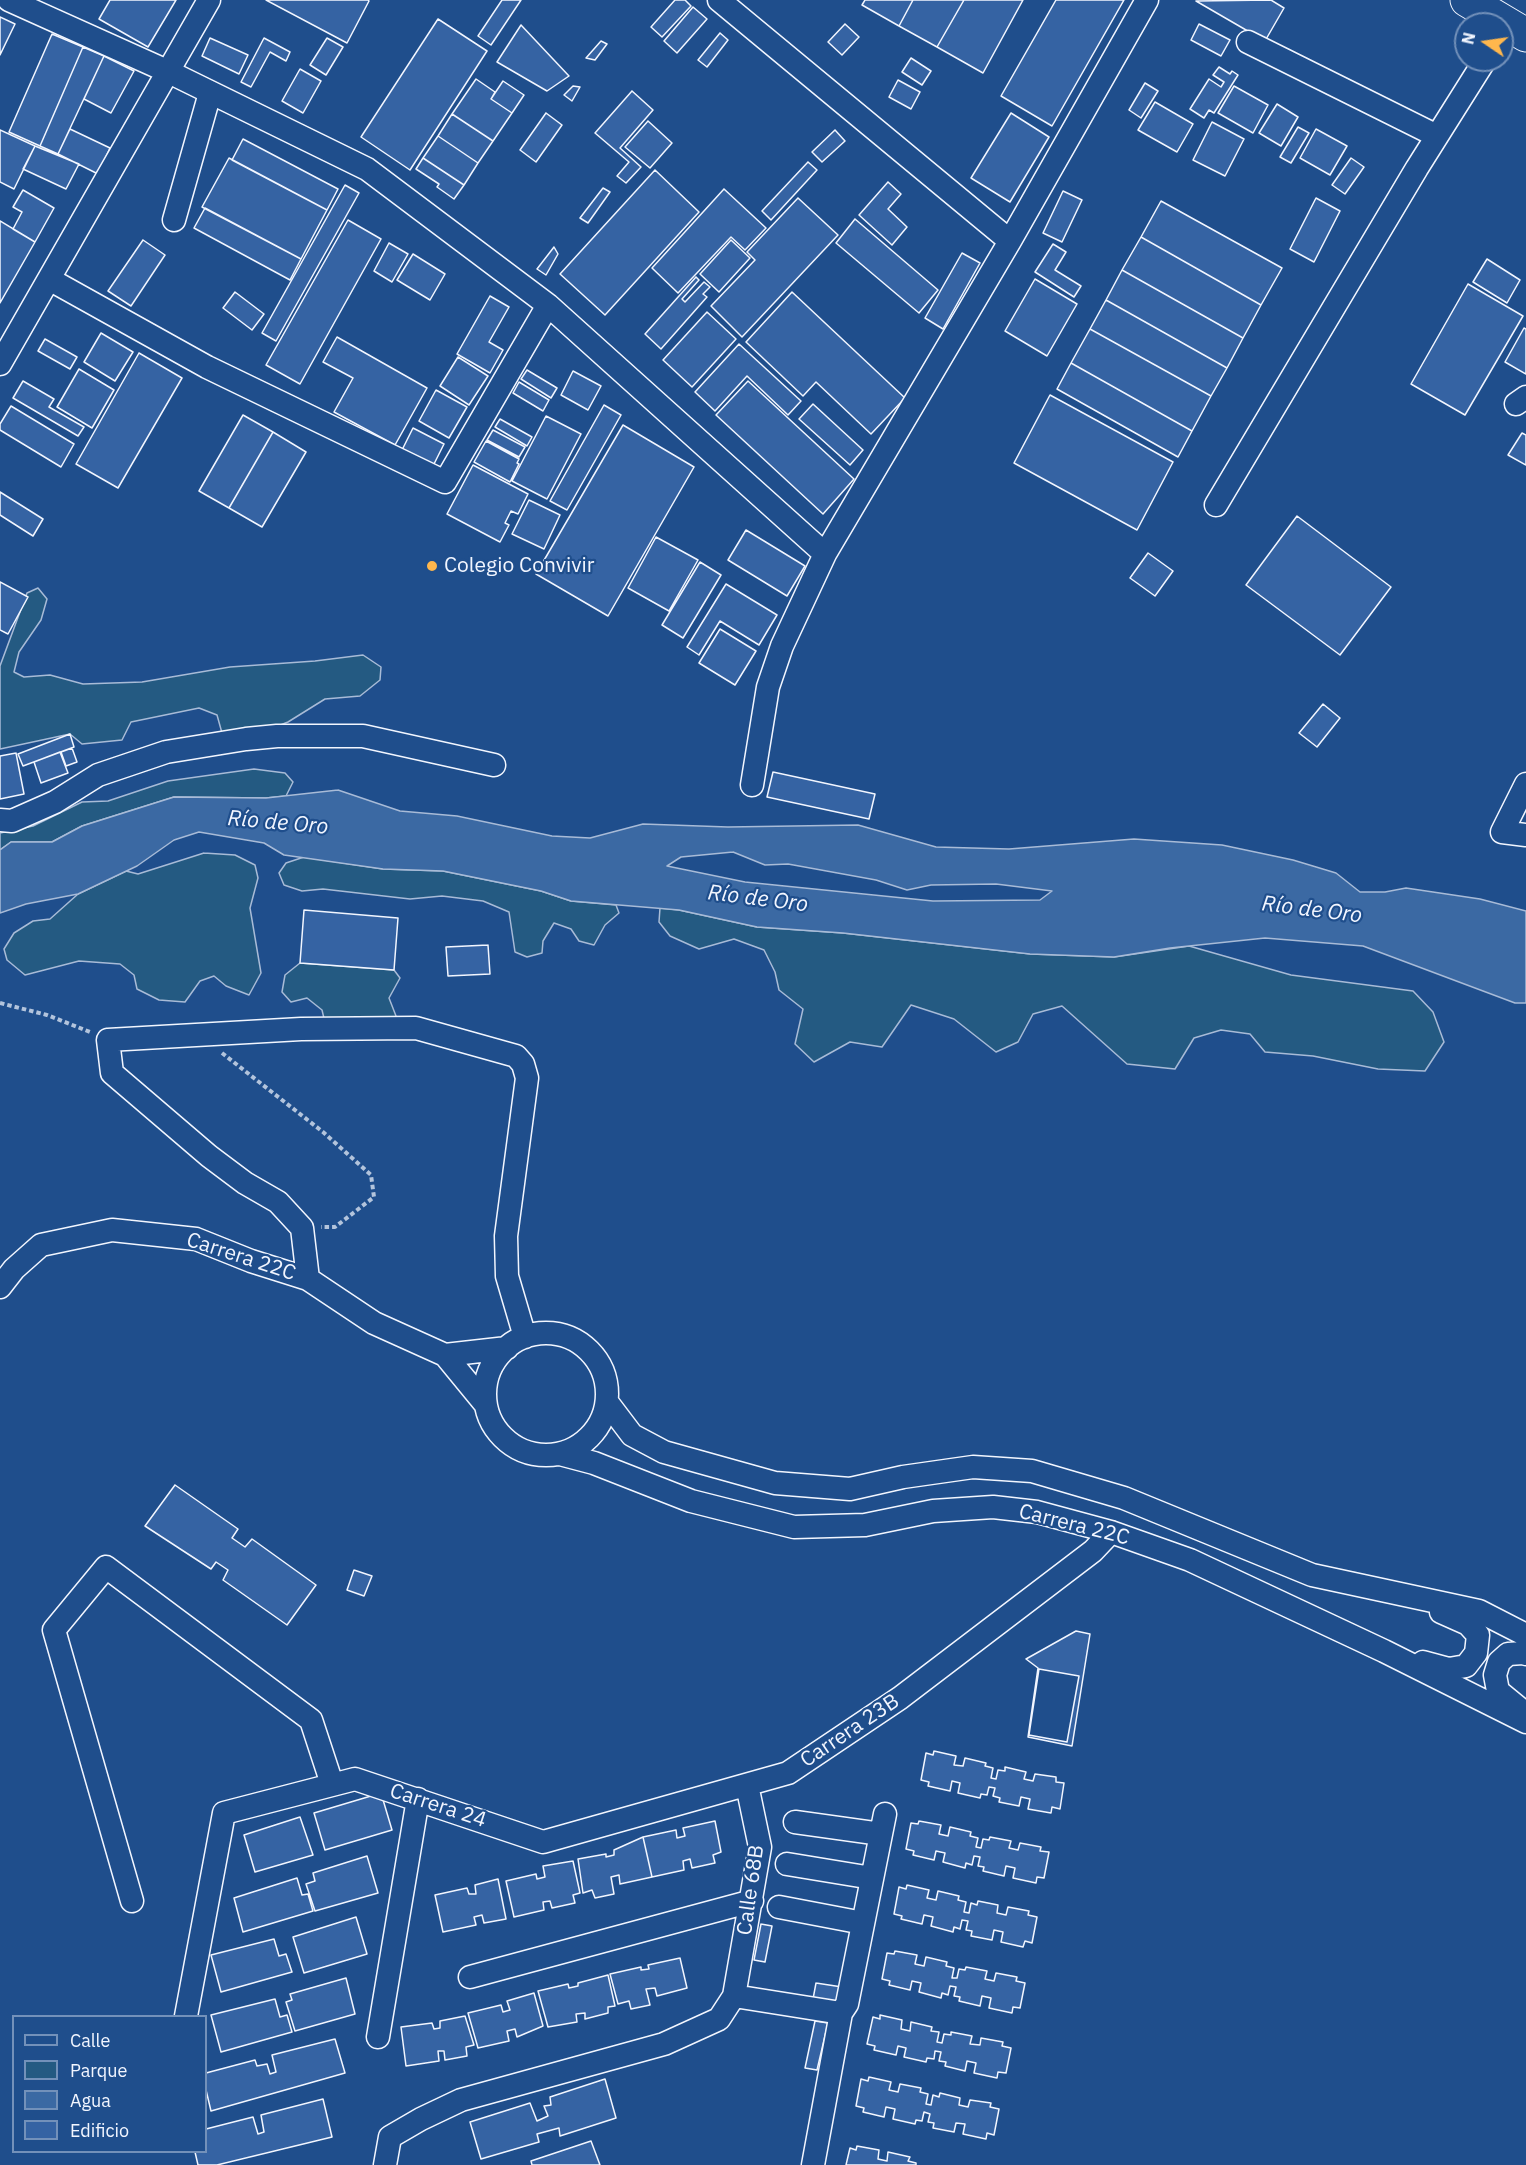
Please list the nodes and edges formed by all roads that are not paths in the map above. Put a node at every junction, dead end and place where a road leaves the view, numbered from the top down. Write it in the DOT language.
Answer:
graph roads {
  1 [pos="9,0"];
  2 [pos="209,0"];
  3 [pos="719,0"];
  4 [pos="1147,0"];
  5 [pos="1467,0"];
  6 [pos="1484,12"];
  7 [pos="1248,42"];
  8 [pos="169,72"];
  9 [pos="1477,72"];
  10 [pos="210,93"];
  11 [pos="1437,136"];
  12 [pos="174,220"];
  13 [pos="1010,241"];
  14 [pos="49,279"];
  15 [pos="548,305"];
  16 [pos="2,355"];
  17 [pos="1216,505"];
  18 [pos="825,554"];
  19 [pos="494,765"];
  20 [pos="1526,784"];
  21 [pos="752,785"];
  22 [pos="0,820"];
  23 [pos="1526,835"];
  24 [pos="308,1280"];
  25 [pos="0,1287"];
  26 [pos="516,1342"];
  27 [pos="446,1355"];
  28 [pos="607,1402"];
  29 [pos="486,1405"];
  30 [pos="560,1454"];
  31 [pos="1111,1532"];
  32 [pos="1399,1595"];
  33 [pos="1526,1635"];
  34 [pos="1384,1651"];
  35 [pos="1526,1654"];
  36 [pos="1526,1714"];
  37 [pos="1526,1722"];
  38 [pos="332,1784"];
  39 [pos="747,1785"];
  40 [pos="418,1799"];
  41 [pos="795,1822"];
  42 [pos="543,1842"];
  43 [pos="788,1864"];
  44 [pos="872,1878"];
  45 [pos="132,1901"];
  46 [pos="752,1901"];
  47 [pos="779,1907"];
  48 [pos="863,1923"];
  49 [pos="470,1977"];
  50 [pos="734,1996"];
  51 [pos="842,2013"];
  52 [pos="186,2015"];
  53 [pos="378,2037"];
  54 [pos="385,2165"];
  55 [pos="813,2165"];
  1 -- 8 [label="street"];
  2 -- 8 [label="street"];
  3 -- 13 [label="street"];
  4 -- 13 [label="street"];
  5 -- 6 [label="highway"];
  7 -- 11 [label="street"];
  8 -- 10 [label="street"];
  8 -- 14 [label="street"];
  9 -- 11 [label="street"];
  10 -- 12 [label="street"];
  10 -- 15 [label="street"];
  11 -- 17 [label="street"];
  13 -- 18 [label="street"];
  14 -- 15 [label="street"];
  14 -- 16 [label="street"];
  15 -- 18 [label="street"];
  18 -- 21 [label="street"];
  19 -- 22 [label="street"];
  20 -- 23 [label="street"];
  24 -- 25 [label="street, Carrera 22C"];
  24 -- 26 [label="street"];
  24 -- 27 [label="street, Carrera 22C"];
  26 -- 27 [label="street"];
  26 -- 28 [label="street"];
  26 -- 29 [label="street"];
  27 -- 29 [label="street, Carrera 22C"];
  28 -- 30 [label="street"];
  28 -- 32 [label="street, Carrera 22C"];
  29 -- 30 [label="street"];
  30 -- 31 [label="street, Carrera 22C"];
  31 -- 34 [label="street, Carrera 22C"];
  31 -- 39 [label="street, Carrera 23B"];
  32 -- 33 [label="street, Carrera 22C"];
  32 -- 34 [label="street"];
  34 -- 37 [label="street, Carrera 22C"];
  35 -- 36 [label="street"];
  38 -- 40 [label="street, Carrera 24"];
  38 -- 45 [label="street"];
  38 -- 52 [label="street, Carrera 24"];
  39 -- 42 [label="street, Carrera 23B"];
  39 -- 46 [label="street, Calle 68B"];
  40 -- 42 [label="street, Carrera 24"];
  40 -- 53 [label="street"];
  41 -- 44 [label="street"];
  43 -- 44 [label="street"];
  44 -- 48 [label="street"];
  46 -- 49 [label="street"];
  46 -- 50 [label="street, Calle 68B"];
  47 -- 48 [label="street"];
  48 -- 51 [label="street"];
  50 -- 51 [label="street"];
  50 -- 54 [label="street"];
  51 -- 55 [label="street"];
}
